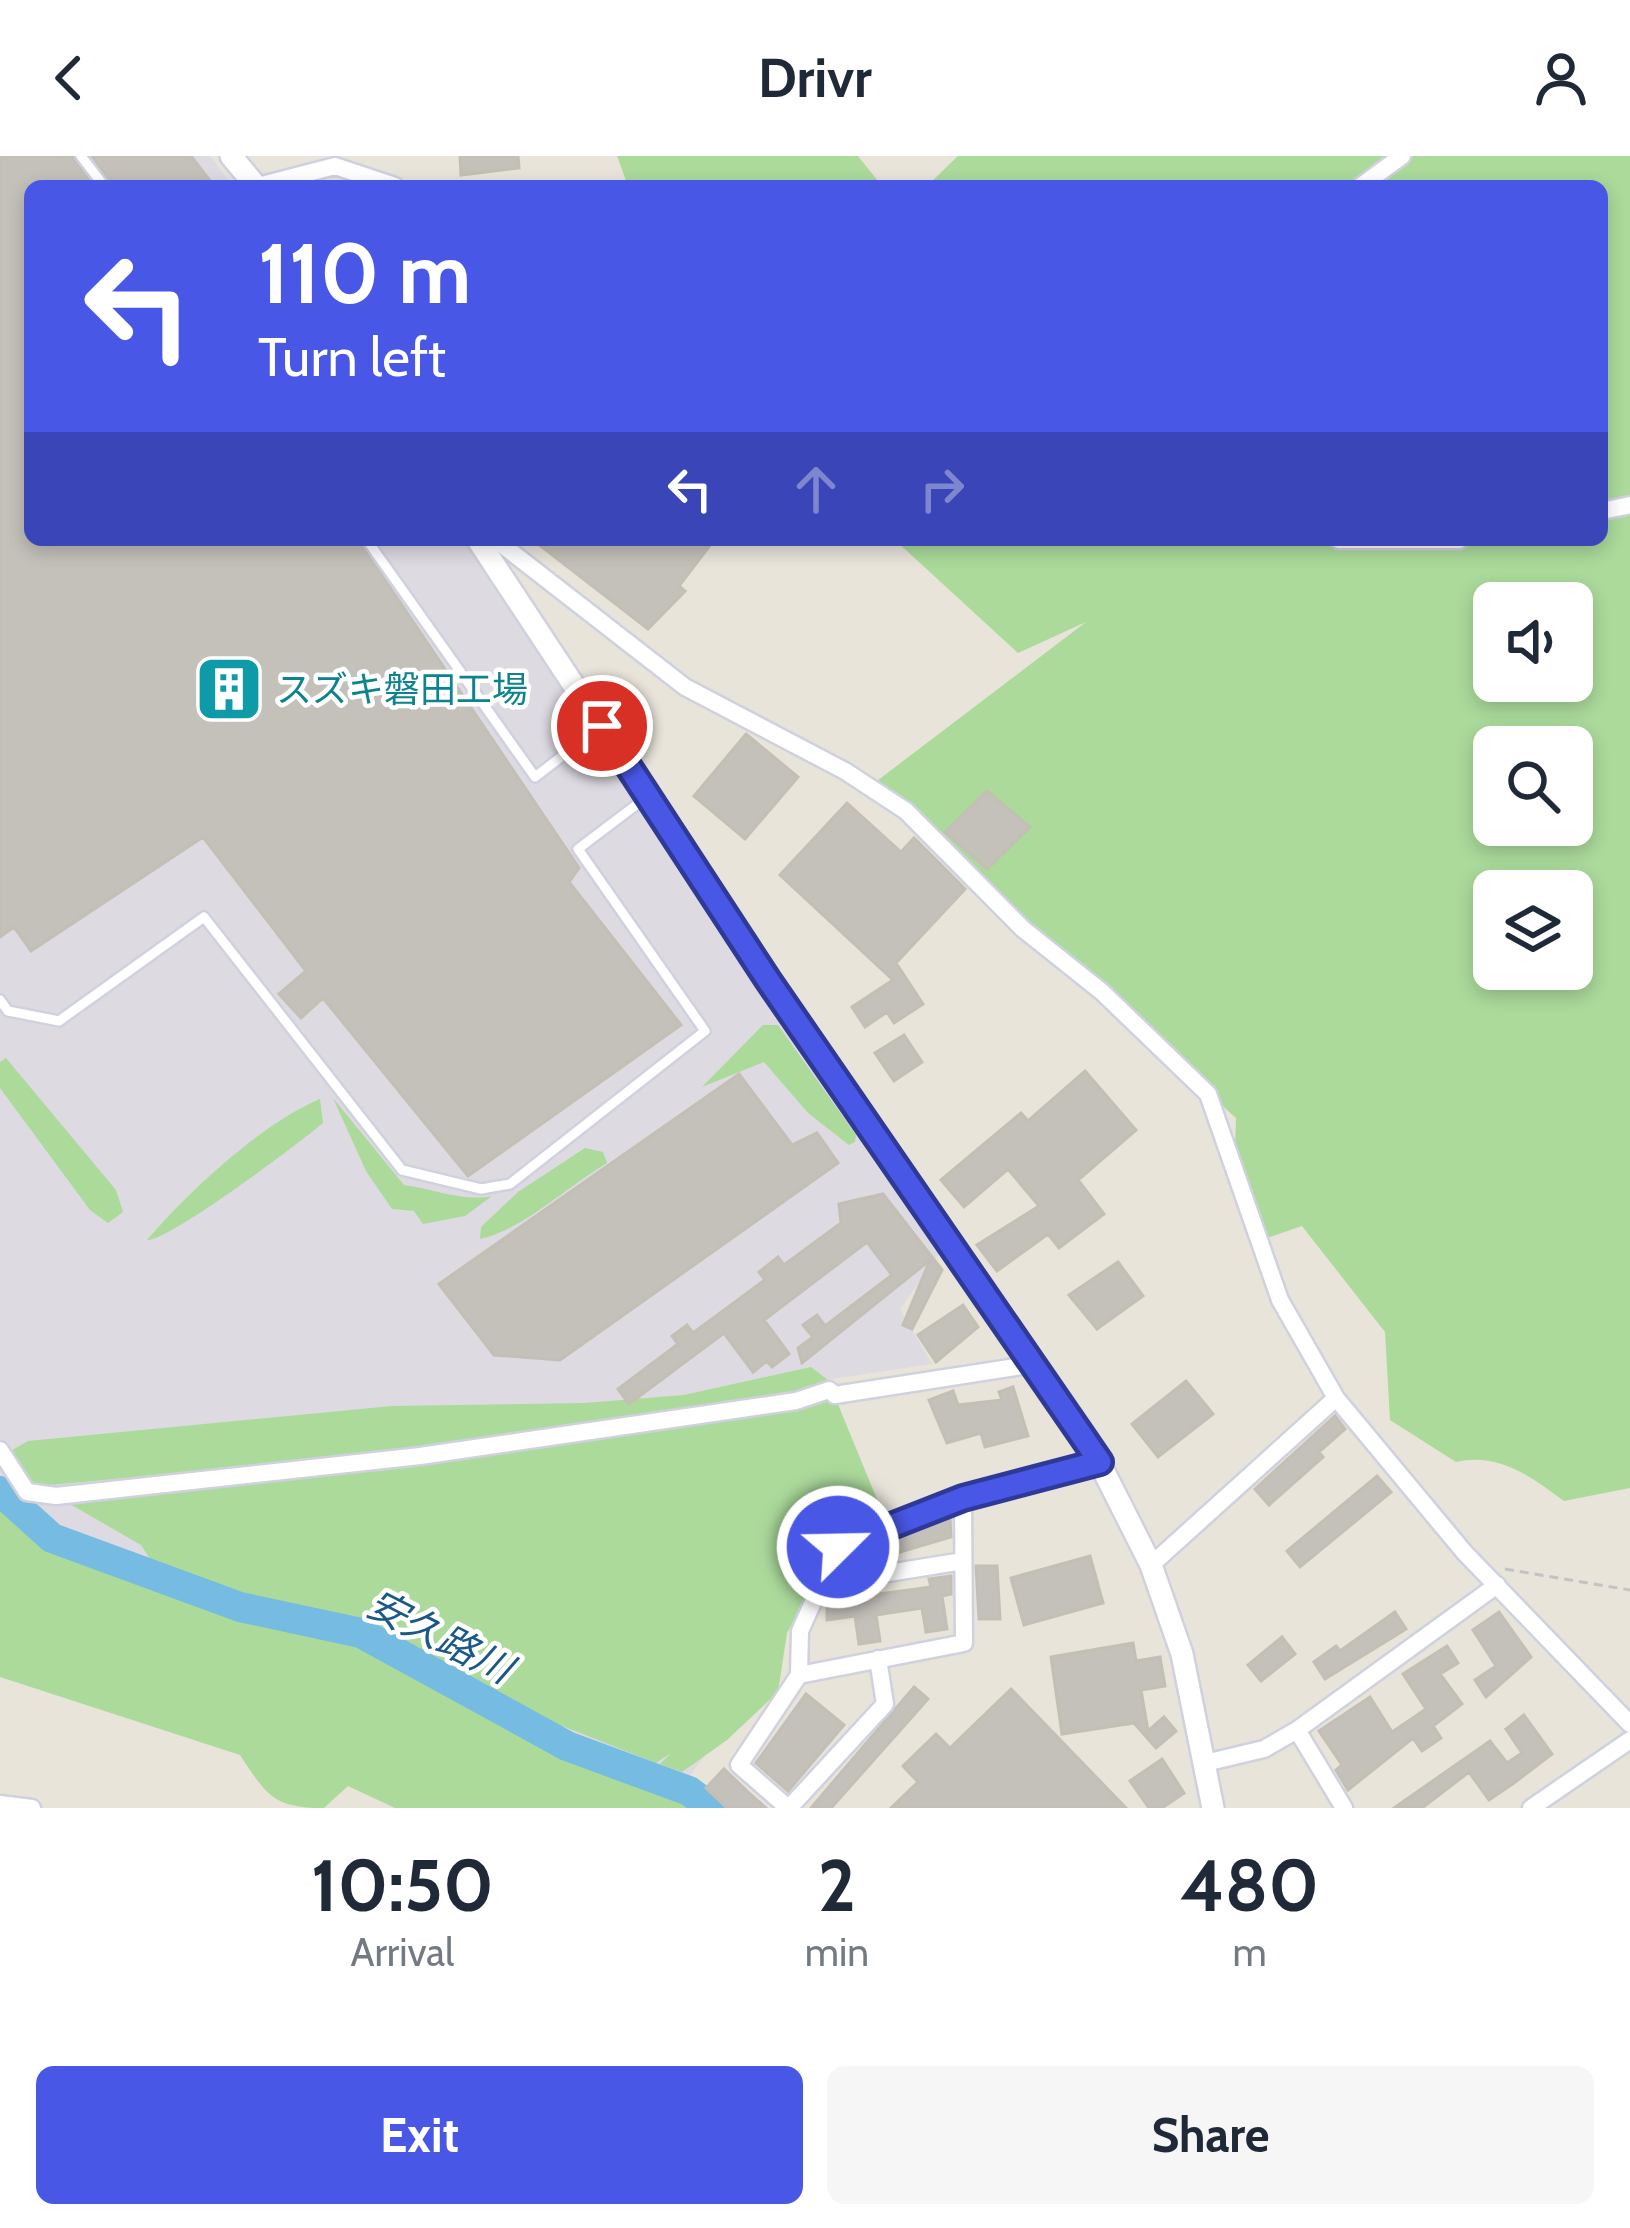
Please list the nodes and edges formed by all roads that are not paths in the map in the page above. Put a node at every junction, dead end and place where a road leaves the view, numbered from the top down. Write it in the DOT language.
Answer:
graph roads {
  1 [pos="81,156"];
  2 [pos="232,156"];
  3 [pos="1402,156"];
  4 [pos="99,180"];
  5 [pos="252,180"];
  6 [pos="280,180"];
  7 [pos="376,180"];
  8 [pos="1369,180"];
  9 [pos="371,546"];
  10 [pos="482,546"];
  11 [pos="504,546"];
  12 [pos="602,726"];
  13 [pos="648,796"];
  14 [pos="0,1000"];
  15 [pos="1035,1364"];
  16 [pos="1336,1398"];
  17 [pos="0,1450"];
  18 [pos="1100,1462"];
  19 [pos="963,1498"];
  20 [pos="963,1561"];
  21 [pos="1151,1565"];
  22 [pos="820,1584"];
  23 [pos="1497,1585"];
  24 [pos="878,1659"];
  25 [pos="799,1675"];
  26 [pos="1630,1724"];
  27 [pos="1297,1730"];
  28 [pos="1630,1740"];
  29 [pos="1205,1763"];
  30 [pos="0,1804"];
  31 [pos="32,1808"];
  32 [pos="788,1808"];
  33 [pos="1213,1808"];
  34 [pos="1344,1808"];
  35 [pos="1531,1808"];
  1 -- 4 [label="lane"];
  2 -- 5 [label="street"];
  3 -- 8 [label="street"];
  6 -- 7 [label="street"];
  9 -- 12 [label="lane"];
  10 -- 12 [label="street"];
  11 -- 16 [label="street"];
  12 -- 13 [label="street"];
  13 -- 14 [label="lane"];
  13 -- 15 [label="street"];
  15 -- 17 [label="street"];
  15 -- 18 [label="street"];
  16 -- 21 [label="street"];
  16 -- 23 [label="street"];
  18 -- 19 [label="street"];
  18 -- 21 [label="street"];
  19 -- 20 [label="street"];
  19 -- 22 [label="street"];
  20 -- 22 [label="street"];
  20 -- 24 [label="street"];
  21 -- 29 [label="street"];
  22 -- 25 [label="street"];
  23 -- 26 [label="street"];
  23 -- 27 [label="street"];
  24 -- 25 [label="street"];
  24 -- 32 [label="street"];
  25 -- 32 [label="street"];
  27 -- 29 [label="street"];
  27 -- 34 [label="street"];
  28 -- 35 [label="street"];
  29 -- 33 [label="street"];
  30 -- 31 [label="street"];
}
